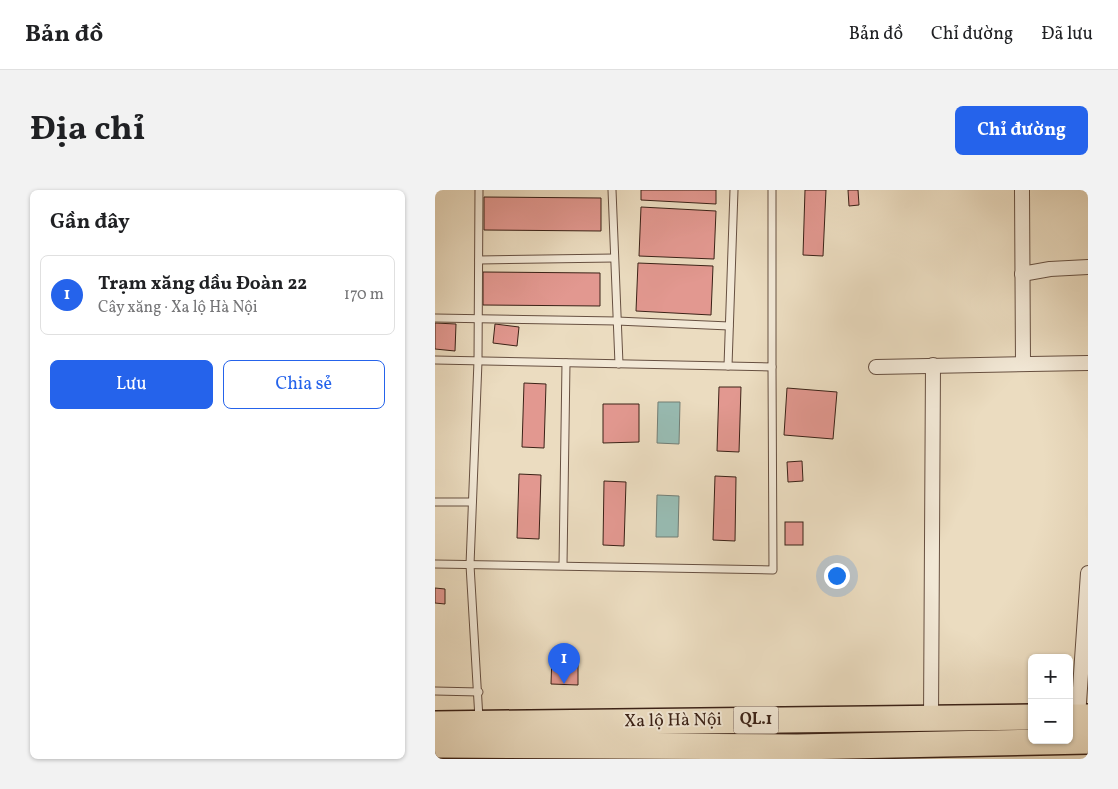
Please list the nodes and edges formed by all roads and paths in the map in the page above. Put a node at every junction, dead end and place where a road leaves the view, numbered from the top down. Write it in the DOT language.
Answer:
graph roads {
  1 [pos="479,190"];
  2 [pos="611,190"];
  3 [pos="734,190"];
  4 [pos="772,190"];
  5 [pos="1022,190"];
  6 [pos="614,258"];
  7 [pos="479,260"];
  8 [pos="1088,267"];
  9 [pos="1023,274"];
  10 [pos="435,318"];
  11 [pos="478,320"];
  12 [pos="617,321"];
  13 [pos="729,326"];
  14 [pos="435,360"];
  15 [pos="478,362"];
  16 [pos="565,363"];
  17 [pos="1023,363"];
  18 [pos="1088,363"];
  19 [pos="619,364"];
  20 [pos="933,365"];
  21 [pos="727,366"];
  22 [pos="772,367"];
  23 [pos="876,367"];
  24 [pos="435,502"];
  25 [pos="472,502"];
  26 [pos="435,564"];
  27 [pos="470,564"];
  28 [pos="563,565"];
  29 [pos="1088,572"];
  30 [pos="435,691"];
  31 [pos="479,692"];
  32 [pos="1028,717"];
  33 [pos="1078,717"];
  34 [pos="931,718"];
  35 [pos="435,724"];
  36 [pos="479,734"];
  37 [pos="1088,741"];
  38 [pos="435,745"];
  39 [pos="797,753"];
  1 -- 7 [label="lane"];
  2 -- 6 [label="lane"];
  3 -- 13 [label="lane"];
  4 -- 22 [label="lane"];
  5 -- 9 [label="street"];
  6 -- 7 [label="lane"];
  6 -- 12 [label="lane"];
  7 -- 11 [label="lane"];
  8 -- 9 [label="street"];
  9 -- 17 [label="street"];
  10 -- 11 [label="lane"];
  11 -- 12 [label="lane"];
  11 -- 15 [label="lane"];
  12 -- 13 [label="lane"];
  12 -- 19 [label="lane"];
  13 -- 21 [label="lane"];
  14 -- 15 [label="lane"];
  15 -- 16 [label="lane"];
  15 -- 25 [label="lane"];
  16 -- 19 [label="lane"];
  16 -- 28 [label="lane"];
  17 -- 18 [label="street"];
  17 -- 20 [label="street"];
  19 -- 21 [label="lane"];
  20 -- 23 [label="street"];
  20 -- 34 [label="street"];
  21 -- 22 [label="lane"];
  22 -- 28 [label="lane"];
  24 -- 25 [label="lane"];
  25 -- 27 [label="lane"];
  26 -- 27 [label="lane"];
  27 -- 28 [label="lane"];
  27 -- 31 [label="lane"];
  29 -- 33 [label="street"];
  30 -- 31 [label="lane"];
  31 -- 36 [label="lane"];
  32 -- 34 [label="highway, Xa lộ Hà Nội / QL.1"];
  34 -- 36 [label="highway, Xa lộ Hà Nội / QL.1"];
  35 -- 36 [label="highway, Xa lộ Hà Nội / QL.1"];
  36 -- 38 [label="highway, Xa lộ Hà Nội / QL.1"];
  36 -- 39 [label="highway, Xa lộ Hà Nội / QL.1"];
  37 -- 39 [label="highway, Xa lộ Hà Nội / QL.1"];
}
